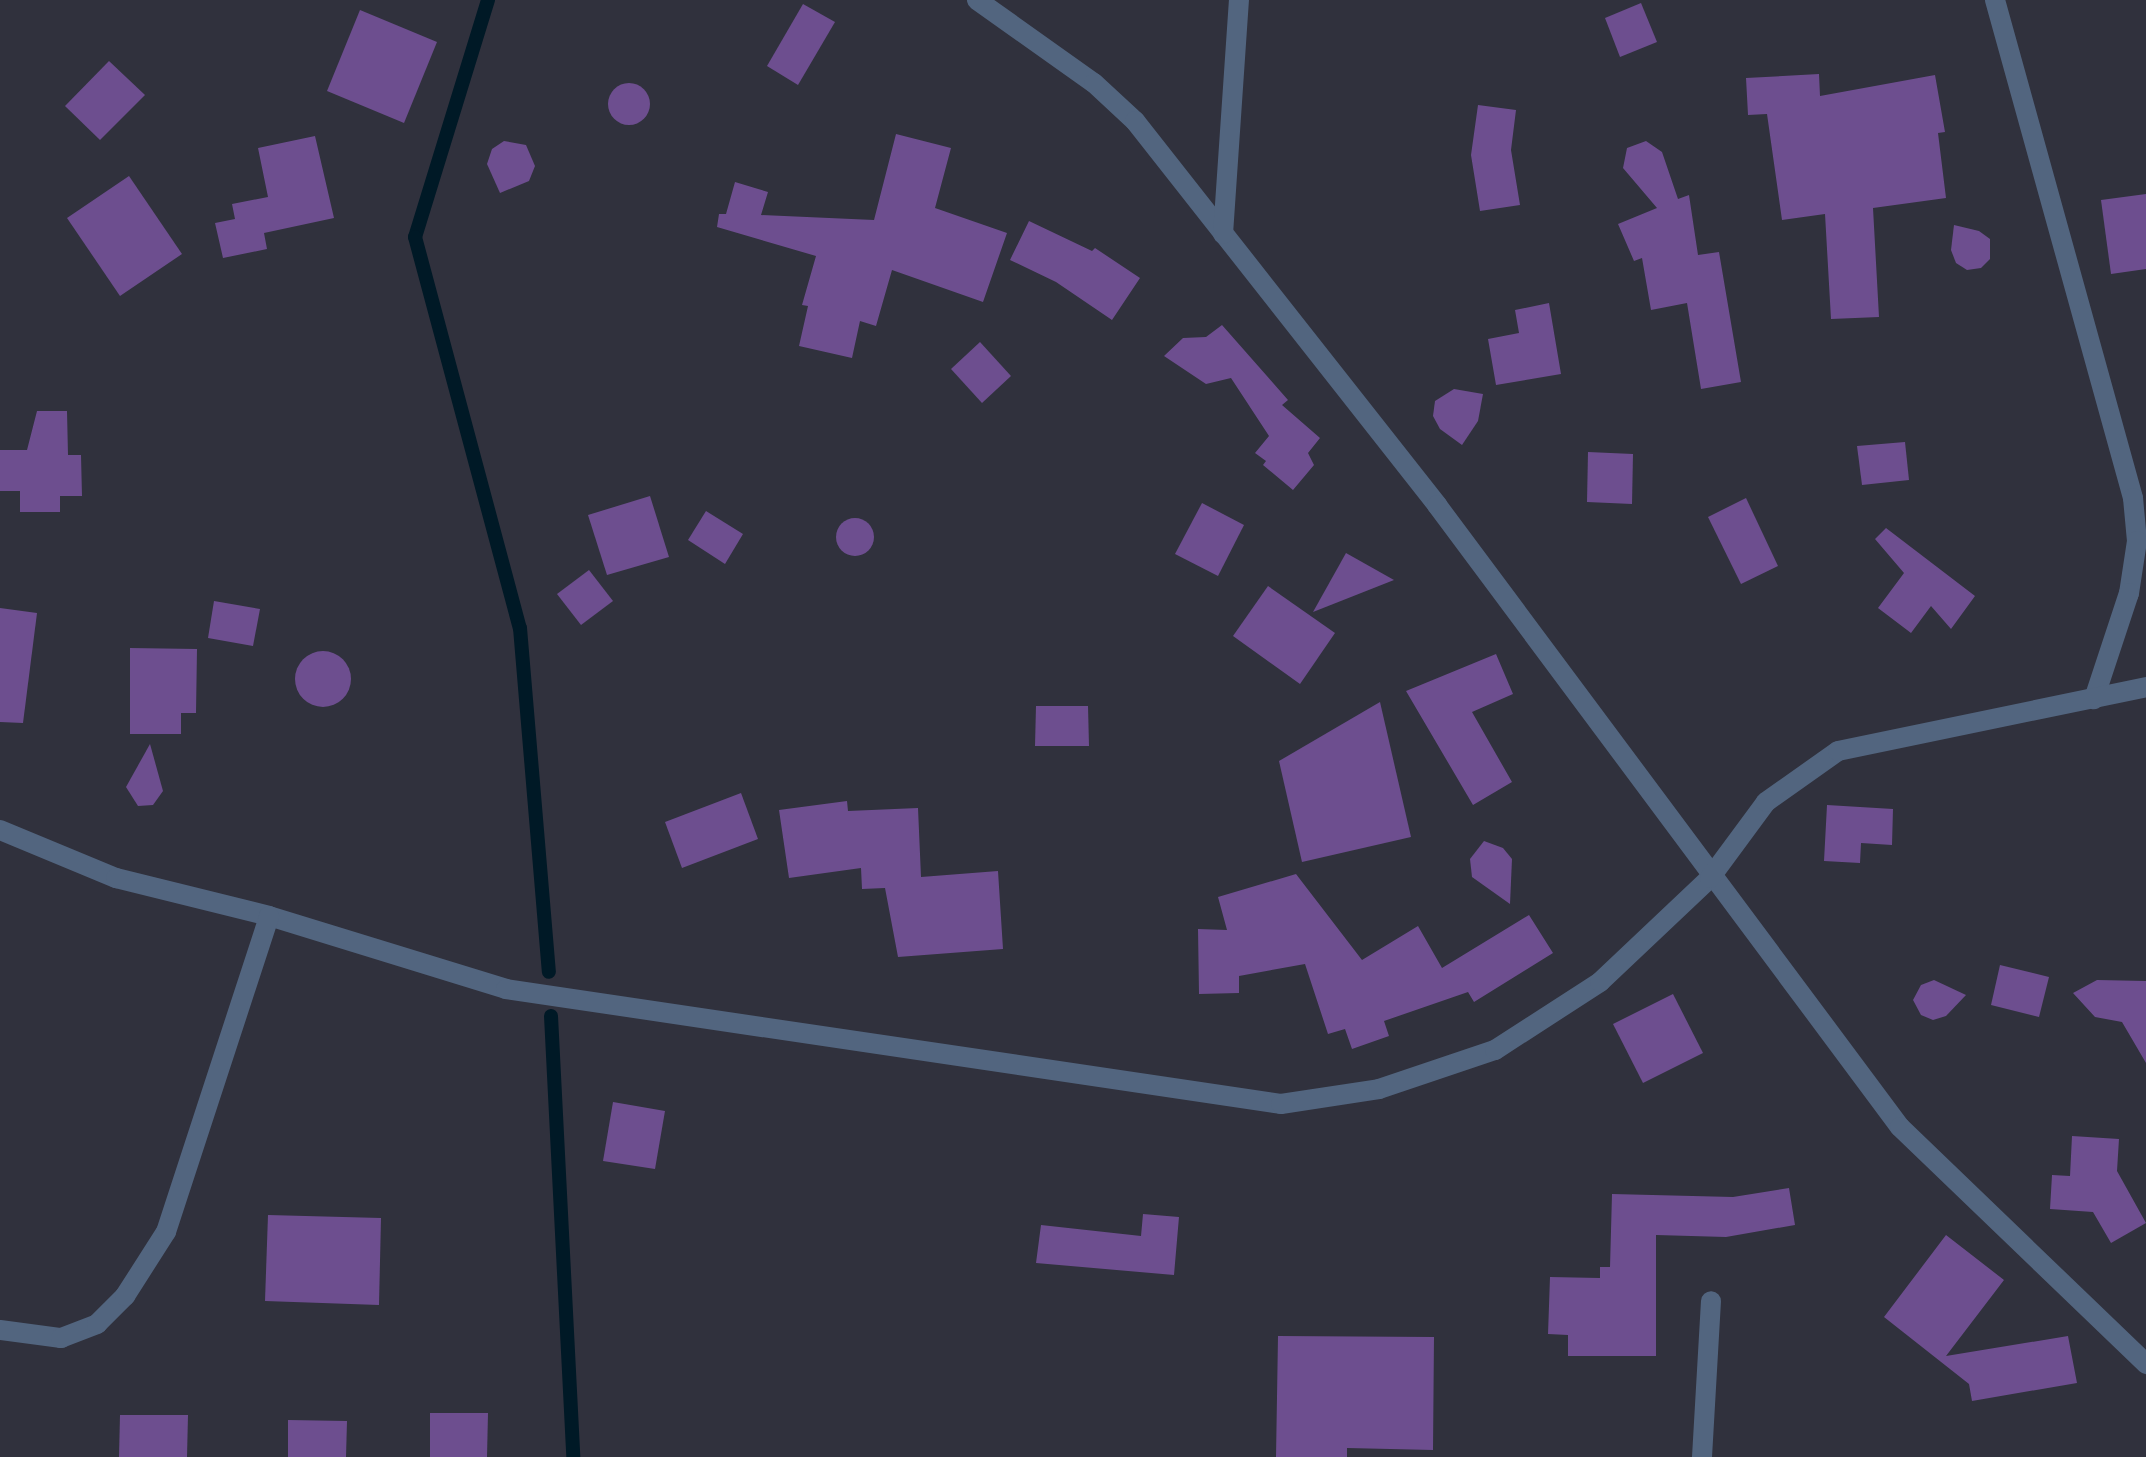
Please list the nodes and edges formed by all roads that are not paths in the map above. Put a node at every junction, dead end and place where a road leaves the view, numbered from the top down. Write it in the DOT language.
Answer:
graph roads {
  1 [pos="977,0"];
  2 [pos="1239,0"];
  3 [pos="1995,0"];
  4 [pos="1223,234"];
  5 [pos="2146,687"];
  6 [pos="2094,699"];
  7 [pos="0,830"];
  8 [pos="1710,878"];
  9 [pos="269,916"];
  10 [pos="1711,1301"];
  11 [pos="0,1330"];
  12 [pos="2146,1364"];
  13 [pos="1702,1457"];
  1 -- 4 [label="street"];
  2 -- 4 [label="street"];
  3 -- 6 [label="street"];
  4 -- 8 [label="street"];
  5 -- 6 [label="street"];
  6 -- 8 [label="street"];
  7 -- 9 [label="street"];
  8 -- 9 [label="street"];
  8 -- 12 [label="street"];
  9 -- 11 [label="street"];
  10 -- 13 [label="street"];
}
